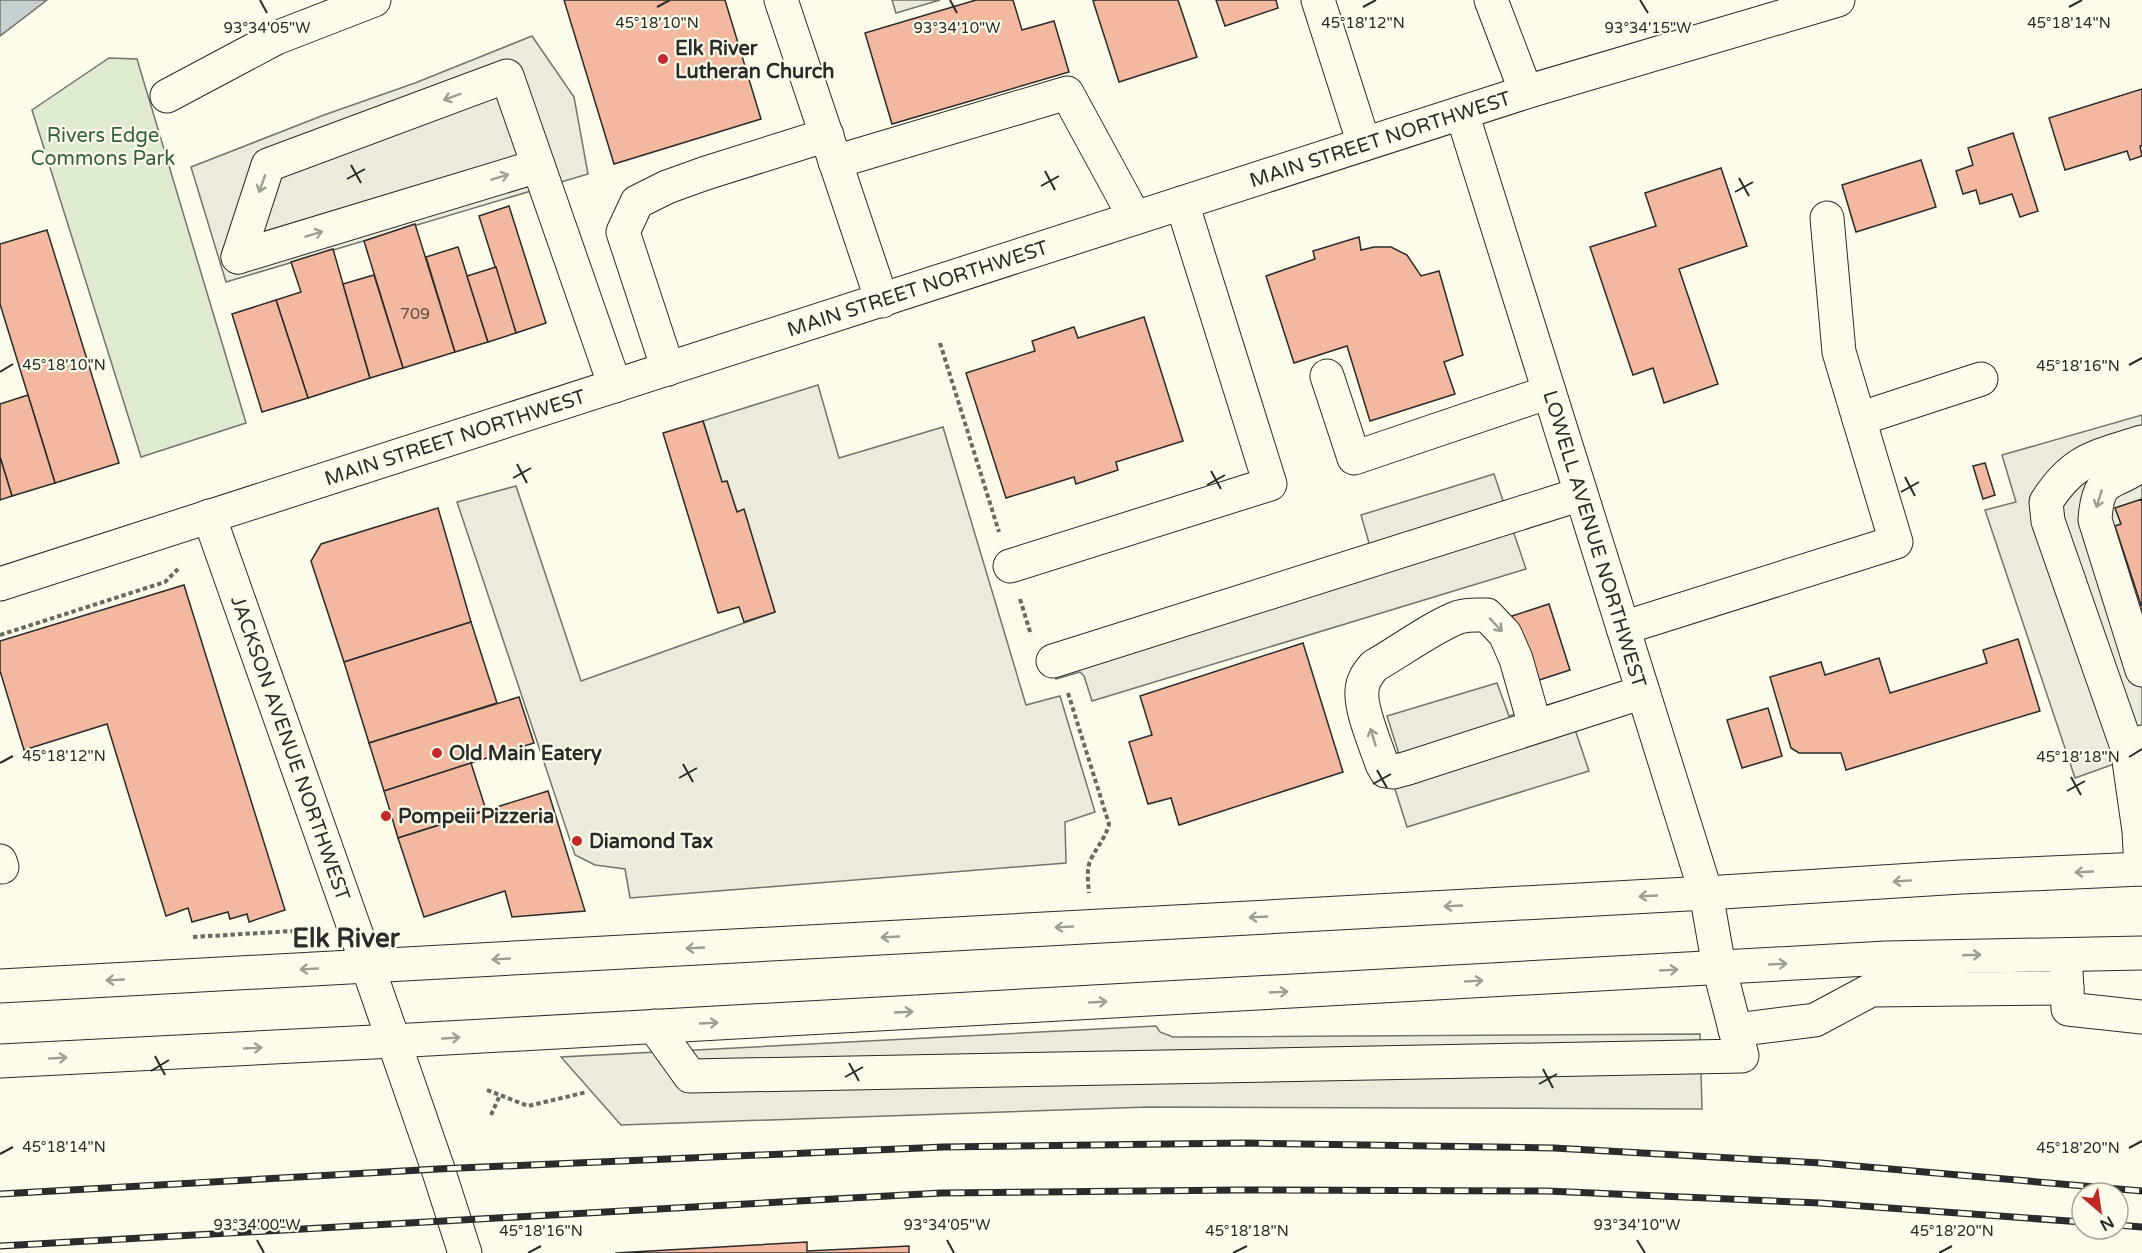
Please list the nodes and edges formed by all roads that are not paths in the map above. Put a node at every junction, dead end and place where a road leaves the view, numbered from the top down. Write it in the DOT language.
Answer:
graph roads {
  1 [pos="374,0"];
  2 [pos="781,0"];
  3 [pos="1318,0"];
  4 [pos="1491,0"];
  5 [pos="1838,0"];
  6 [pos="1526,92"];
  7 [pos="167,96"];
  8 [pos="1462,113"];
  9 [pos="1364,144"];
  10 [pos="831,149"];
  11 [pos="538,166"];
  12 [pos="1182,203"];
  13 [pos="1135,218"];
  14 [pos="1827,218"];
  15 [pos="882,301"];
  16 [pos="668,369"];
  17 [pos="1327,376"];
  18 [pos="1981,379"];
  19 [pos="615,386"];
  20 [pos="1549,392"];
  21 [pos="1859,419"];
  22 [pos="2142,442"];
  23 [pos="2142,464"];
  24 [pos="1581,494"];
  25 [pos="209,516"];
  26 [pos="1010,566"];
  27 [pos="0,584"];
  28 [pos="1623,628"];
  29 [pos="1052,665"];
  30 [pos="2142,670"];
  31 [pos="1643,692"];
  32 [pos="1535,726"];
  33 [pos="2134,744"];
  34 [pos="0,861"];
  35 [pos="0,867"];
  36 [pos="2141,869"];
  37 [pos="1706,893"];
  38 [pos="2142,953"];
  39 [pos="2064,954"];
  40 [pos="368,966"];
  41 [pos="1719,968"];
  42 [pos="0,986"];
  43 [pos="2067,988"];
  44 [pos="2142,1017"];
  45 [pos="654,1026"];
  46 [pos="1735,1030"];
  47 [pos="393,1041"];
  48 [pos="0,1062"];
  49 [pos="465,1253"];
  1 -- 7 [label="main road"];
  2 -- 10 [label="main road"];
  3 -- 9 [label="main road"];
  4 -- 6 [label="main road"];
  5 -- 6 [label="main road, MAIN STREET NORTHWEST"];
  6 -- 8 [label="main road, MAIN STREET NORTHWEST"];
  8 -- 9 [label="main road, MAIN STREET NORTHWEST"];
  8 -- 20 [label="main road, LOWELL AVENUE NORTHWEST"];
  9 -- 12 [label="main road, MAIN STREET NORTHWEST"];
  10 -- 13 [label="main road"];
  10 -- 15 [label="main road"];
  10 -- 16 [label="main road"];
  11 -- 11 [label="main road, one-way"];
  11 -- 19 [label="main road"];
  12 -- 13 [label="main road, MAIN STREET NORTHWEST"];
  12 -- 26 [label="main road"];
  13 -- 15 [label="main road, MAIN STREET NORTHWEST"];
  14 -- 21 [label="main road"];
  15 -- 16 [label="main road, MAIN STREET NORTHWEST"];
  16 -- 19 [label="main road, MAIN STREET NORTHWEST"];
  17 -- 20 [label="main road"];
  18 -- 21 [label="main road"];
  19 -- 25 [label="main road, MAIN STREET NORTHWEST"];
  20 -- 24 [label="main road, LOWELL AVENUE NORTHWEST"];
  21 -- 28 [label="main road"];
  22 -- 33 [label="main road"];
  23 -- 30 [label="main road, one-way"];
  24 -- 28 [label="main road, LOWELL AVENUE NORTHWEST"];
  24 -- 29 [label="main road"];
  25 -- 27 [label="main road, MAIN STREET NORTHWEST"];
  25 -- 40 [label="main road, JACKSON AVENUE NORTHWEST"];
  28 -- 31 [label="main road, LOWELL AVENUE NORTHWEST"];
  31 -- 32 [label="main road"];
  31 -- 37 [label="main road, LOWELL AVENUE NORTHWEST"];
  32 -- 32 [label="main road, one-way"];
  33 -- 36 [label="main road"];
  34 -- 35 [label="main road"];
  36 -- 37 [label="main road, one-way"];
  37 -- 40 [label="main road, one-way"];
  37 -- 41 [label="main road, LOWELL AVENUE NORTHWEST"];
  38 -- 39 [label="main road"];
  41 -- 39 [label="main road, one-way"];
  39 -- 43 [label="main road"];
  40 -- 42 [label="main road, one-way"];
  40 -- 47 [label="main road, JACKSON AVENUE NORTHWEST"];
  45 -- 41 [label="main road, one-way"];
  41 -- 46 [label="main road, LOWELL AVENUE NORTHWEST"];
  43 -- 44 [label="main road"];
  43 -- 46 [label="main road"];
  45 -- 46 [label="main road, LOWELL AVENUE NORTHWEST"];
  47 -- 45 [label="main road, one-way"];
  48 -- 47 [label="main road, one-way"];
  47 -- 49 [label="main road, JACKSON AVENUE NORTHWEST"];
}
